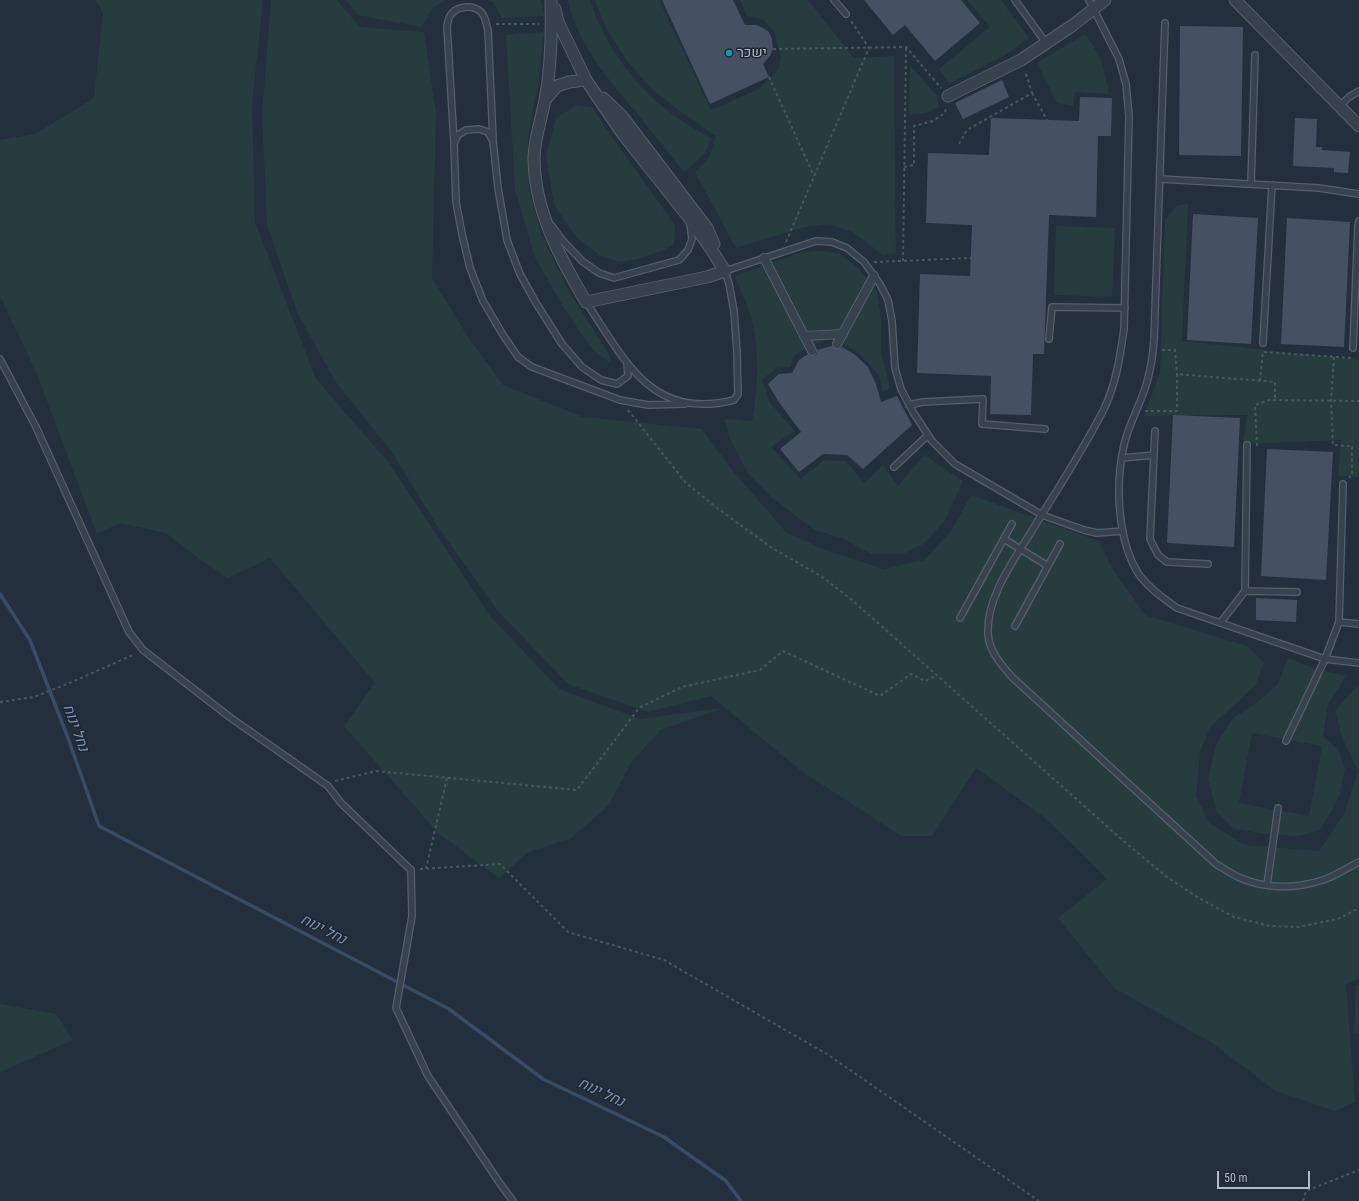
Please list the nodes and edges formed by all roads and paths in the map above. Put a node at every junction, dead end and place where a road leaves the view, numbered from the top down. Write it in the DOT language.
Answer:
graph roads {
  1 [pos="552,0"];
  2 [pos="834,0"];
  3 [pos="1015,0"];
  4 [pos="1105,0"];
  5 [pos="1235,0"];
  6 [pos="1092,5"];
  7 [pos="846,14"];
  8 [pos="1166,23"];
  9 [pos="486,24"];
  10 [pos="552,24"];
  11 [pos="1046,43"];
  12 [pos="906,47"];
  13 [pos="869,48"];
  14 [pos="773,49"];
  15 [pos="1255,55"];
  16 [pos="1021,60"];
  17 [pos="768,77"];
  18 [pos="586,80"];
  19 [pos="593,90"];
  20 [pos="1359,91"];
  21 [pos="1032,93"];
  22 [pos="948,96"];
  23 [pos="545,100"];
  24 [pos="1340,106"];
  25 [pos="1047,120"];
  26 [pos="1359,126"];
  27 [pos="493,141"];
  28 [pos="454,144"];
  29 [pos="959,144"];
  30 [pos="904,167"];
  31 [pos="814,176"];
  32 [pos="1160,179"];
  33 [pos="1251,184"];
  34 [pos="1272,185"];
  35 [pos="1359,194"];
  36 [pos="543,215"];
  37 [pos="690,219"];
  38 [pos="1359,221"];
  39 [pos="782,252"];
  40 [pos="764,258"];
  41 [pos="971,258"];
  42 [pos="903,261"];
  43 [pos="864,262"];
  44 [pos="725,271"];
  45 [pos="874,276"];
  46 [pos="586,302"];
  47 [pos="1124,308"];
  48 [pos="843,334"];
  49 [pos="804,336"];
  50 [pos="1049,339"];
  51 [pos="1264,343"];
  52 [pos="837,344"];
  53 [pos="1353,348"];
  54 [pos="1153,350"];
  55 [pos="812,351"];
  56 [pos="1263,352"];
  57 [pos="1334,357"];
  58 [pos="0,359"];
  59 [pos="627,362"];
  60 [pos="1177,374"];
  61 [pos="1260,381"];
  62 [pos="620,400"];
  63 [pos="1275,400"];
  64 [pos="1331,400"];
  65 [pos="1359,401"];
  66 [pos="690,404"];
  67 [pos="909,405"];
  68 [pos="1135,411"];
  69 [pos="1045,429"];
  70 [pos="1155,431"];
  71 [pos="928,435"];
  72 [pos="1247,445"];
  73 [pos="1154,455"];
  74 [pos="1122,458"];
  75 [pos="894,466"];
  76 [pos="1343,484"];
  77 [pos="1042,515"];
  78 [pos="1012,524"];
  79 [pos="1123,531"];
  80 [pos="1004,539"];
  81 [pos="1060,544"];
  82 [pos="1021,550"];
  83 [pos="1208,564"];
  84 [pos="1048,566"];
  85 [pos="1246,591"];
  86 [pos="1297,592"];
  87 [pos="960,618"];
  88 [pos="1221,622"];
  89 [pos="1339,622"];
  90 [pos="1359,624"];
  91 [pos="1015,626"];
  92 [pos="143,650"];
  93 [pos="1325,659"];
  94 [pos="1359,663"];
  95 [pos="937,675"];
  96 [pos="0,702"];
  97 [pos="1286,741"];
  98 [pos="446,778"];
  99 [pos="328,786"];
  100 [pos="1278,808"];
  101 [pos="1359,862"];
  102 [pos="426,869"];
  103 [pos="410,870"];
  104 [pos="1267,885"];
  105 [pos="1359,908"];
  106 [pos="1359,1170"];
  107 [pos="513,1201"];
  108 [pos="1039,1201"];
  109 [pos="1304,1201"];
  1 -- 10 [label="street"];
  1 -- 18 [label="street"];
  2 -- 7 [label="lane"];
  3 -- 11 [label="lane"];
  4 -- 6 [label="street"];
  5 -- 24 [label="street"];
  6 -- 11 [label="street"];
  6 -- 47 [label="lane"];
  7 -- 13 [label="path"];
  8 -- 32 [label="lane"];
  9 -- 10 [label="path"];
  9 -- 27 [label="lane"];
  9 -- 28 [label="lane"];
  10 -- 23 [label="street"];
  11 -- 16 [label="street"];
  12 -- 13 [label="path"];
  12 -- 22 [label="path"];
  12 -- 30 [label="path"];
  13 -- 14 [label="path"];
  13 -- 31 [label="path"];
  15 -- 33 [label="lane"];
  16 -- 21 [label="path"];
  16 -- 22 [label="street"];
  17 -- 31 [label="path"];
  18 -- 19 [label="street"];
  18 -- 23 [label="street"];
  19 -- 37 [label="street"];
  19 -- 44 [label="street"];
  20 -- 24 [label="lane"];
  21 -- 25 [label="path"];
  21 -- 29 [label="path"];
  22 -- 30 [label="path"];
  23 -- 36 [label="street"];
  24 -- 26 [label="street"];
  27 -- 28 [label="lane"];
  27 -- 59 [label="lane"];
  28 -- 62 [label="lane"];
  30 -- 42 [label="path"];
  31 -- 39 [label="path"];
  32 -- 33 [label="lane"];
  32 -- 54 [label="lane"];
  33 -- 34 [label="lane"];
  34 -- 35 [label="lane"];
  34 -- 51 [label="lane"];
  36 -- 37 [label="lane"];
  36 -- 46 [label="street"];
  37 -- 44 [label="street"];
  38 -- 53 [label="lane"];
  39 -- 40 [label="lane"];
  39 -- 43 [label="lane"];
  40 -- 44 [label="lane"];
  40 -- 49 [label="street"];
  41 -- 42 [label="path"];
  42 -- 43 [label="path"];
  43 -- 45 [label="lane"];
  44 -- 46 [label="street"];
  44 -- 66 [label="lane"];
  45 -- 48 [label="street"];
  45 -- 67 [label="lane"];
  46 -- 59 [label="lane"];
  47 -- 50 [label="lane"];
  47 -- 77 [label="lane"];
  48 -- 49 [label="street"];
  48 -- 52 [label="street"];
  49 -- 55 [label="street"];
  51 -- 56 [label="path"];
  53 -- 57 [label="path"];
  54 -- 60 [label="path"];
  54 -- 68 [label="lane"];
  56 -- 57 [label="path"];
  56 -- 61 [label="path"];
  57 -- 64 [label="path"];
  58 -- 92 [label="lane"];
  59 -- 66 [label="lane"];
  60 -- 61 [label="path"];
  60 -- 68 [label="path"];
  61 -- 63 [label="path"];
  62 -- 66 [label="lane"];
  62 -- 95 [label="path"];
  63 -- 64 [label="path"];
  63 -- 72 [label="path"];
  64 -- 65 [label="path"];
  64 -- 76 [label="path"];
  67 -- 69 [label="lane"];
  67 -- 71 [label="lane"];
  68 -- 74 [label="lane"];
  70 -- 73 [label="lane"];
  71 -- 75 [label="lane"];
  71 -- 77 [label="lane"];
  72 -- 85 [label="lane"];
  73 -- 74 [label="lane"];
  73 -- 83 [label="lane"];
  74 -- 79 [label="lane"];
  76 -- 89 [label="lane"];
  77 -- 79 [label="lane"];
  77 -- 82 [label="lane"];
  78 -- 80 [label="lane"];
  79 -- 88 [label="lane"];
  80 -- 82 [label="lane"];
  80 -- 87 [label="lane"];
  81 -- 84 [label="lane"];
  82 -- 84 [label="lane"];
  82 -- 104 [label="lane"];
  84 -- 91 [label="lane"];
  85 -- 86 [label="lane"];
  85 -- 88 [label="lane"];
  88 -- 93 [label="lane"];
  89 -- 90 [label="lane"];
  89 -- 93 [label="lane"];
  92 -- 96 [label="path"];
  92 -- 99 [label="lane"];
  93 -- 94 [label="lane"];
  93 -- 97 [label="lane"];
  95 -- 98 [label="path"];
  95 -- 105 [label="path"];
  98 -- 99 [label="path"];
  98 -- 102 [label="path"];
  99 -- 103 [label="lane"];
  100 -- 104 [label="lane"];
  101 -- 104 [label="lane"];
  102 -- 103 [label="path"];
  102 -- 108 [label="path"];
  103 -- 107 [label="lane"];
  106 -- 109 [label="path"];
}
